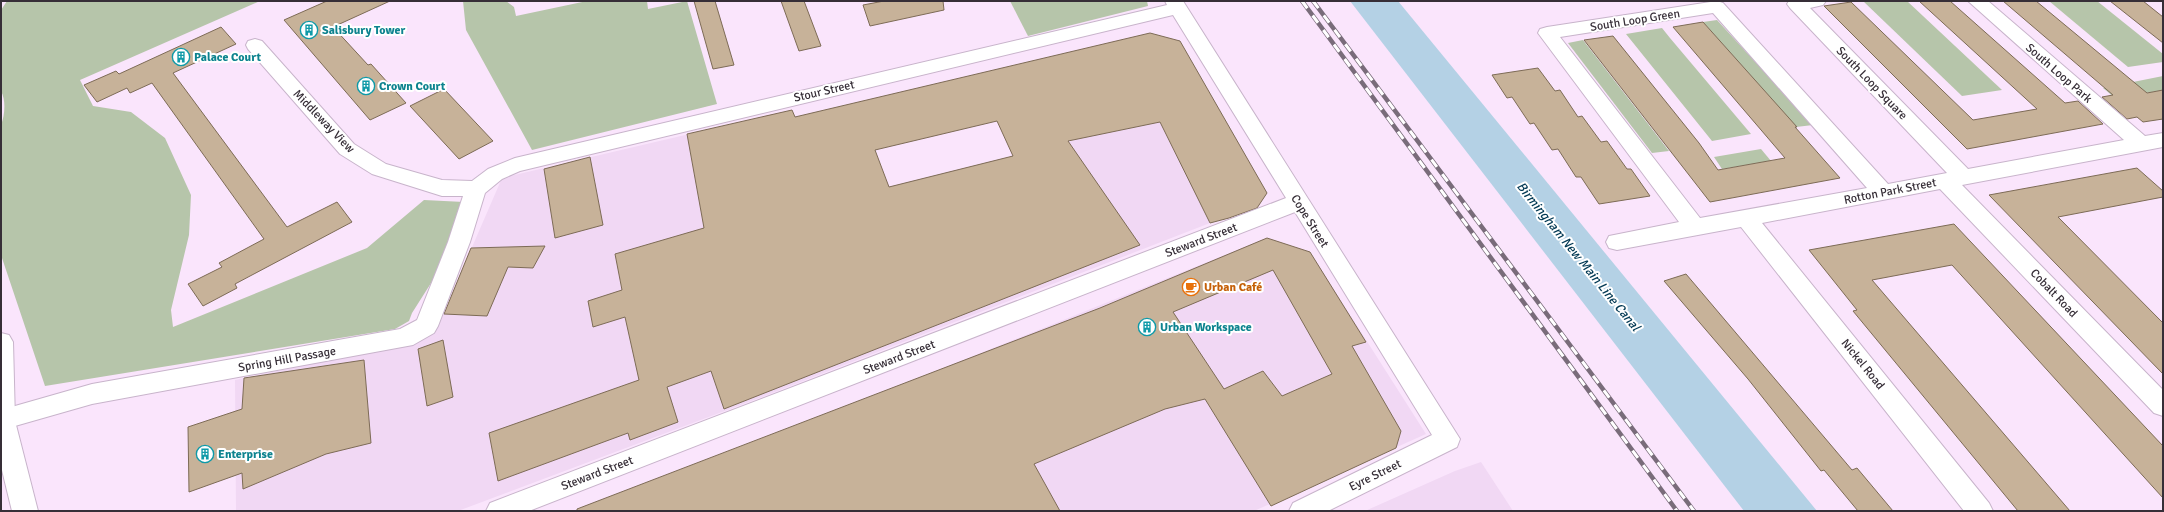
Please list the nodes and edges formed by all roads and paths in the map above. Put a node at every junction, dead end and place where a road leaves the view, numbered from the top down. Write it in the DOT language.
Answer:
graph roads {
  1 [pos="1817,1"];
  2 [pos="1977,1"];
  3 [pos="1176,4"];
  4 [pos="255,45"];
  5 [pos="2163,140"];
  6 [pos="2141,144"];
  7 [pos="1954,179"];
  8 [pos="476,189"];
  9 [pos="1883,192"];
  10 [pos="1298,202"];
  11 [pos="1746,218"];
  12 [pos="1695,227"];
  13 [pos="1617,242"];
  14 [pos="1,342"];
  15 [pos="2163,406"];
  16 [pos="2,418"];
  17 [pos="1448,439"];
  18 [pos="25,511"];
  19 [pos="499,511"];
  20 [pos="1302,511"];
  21 [pos="1980,511"];
  1 -- 7 [label="street, South Loop Square"];
  2 -- 6 [label="street, South Loop Park"];
  3 -- 8 [label="street, Stour Street"];
  3 -- 10 [label="street, Cope Street"];
  4 -- 8 [label="street, Middleway View"];
  5 -- 6 [label="street, Rotton Park Street"];
  6 -- 7 [label="street, Rotton Park Street"];
  7 -- 9 [label="street, Rotton Park Street"];
  7 -- 15 [label="street, Cobalt Road"];
  8 -- 16 [label="street, Spring Hill Passage"];
  9 -- 11 [label="street, Rotton Park Street"];
  9 -- 12 [label="street, South Loop Green"];
  10 -- 17 [label="street, Cope Street"];
  10 -- 19 [label="street, Steward Street"];
  11 -- 12 [label="street, Rotton Park Street"];
  11 -- 21 [label="street, Nickel Road"];
  12 -- 13 [label="street, Rotton Park Street"];
  14 -- 16 [label="street"];
  16 -- 18 [label="street"];
  17 -- 20 [label="street, Eyre Street"];
}
